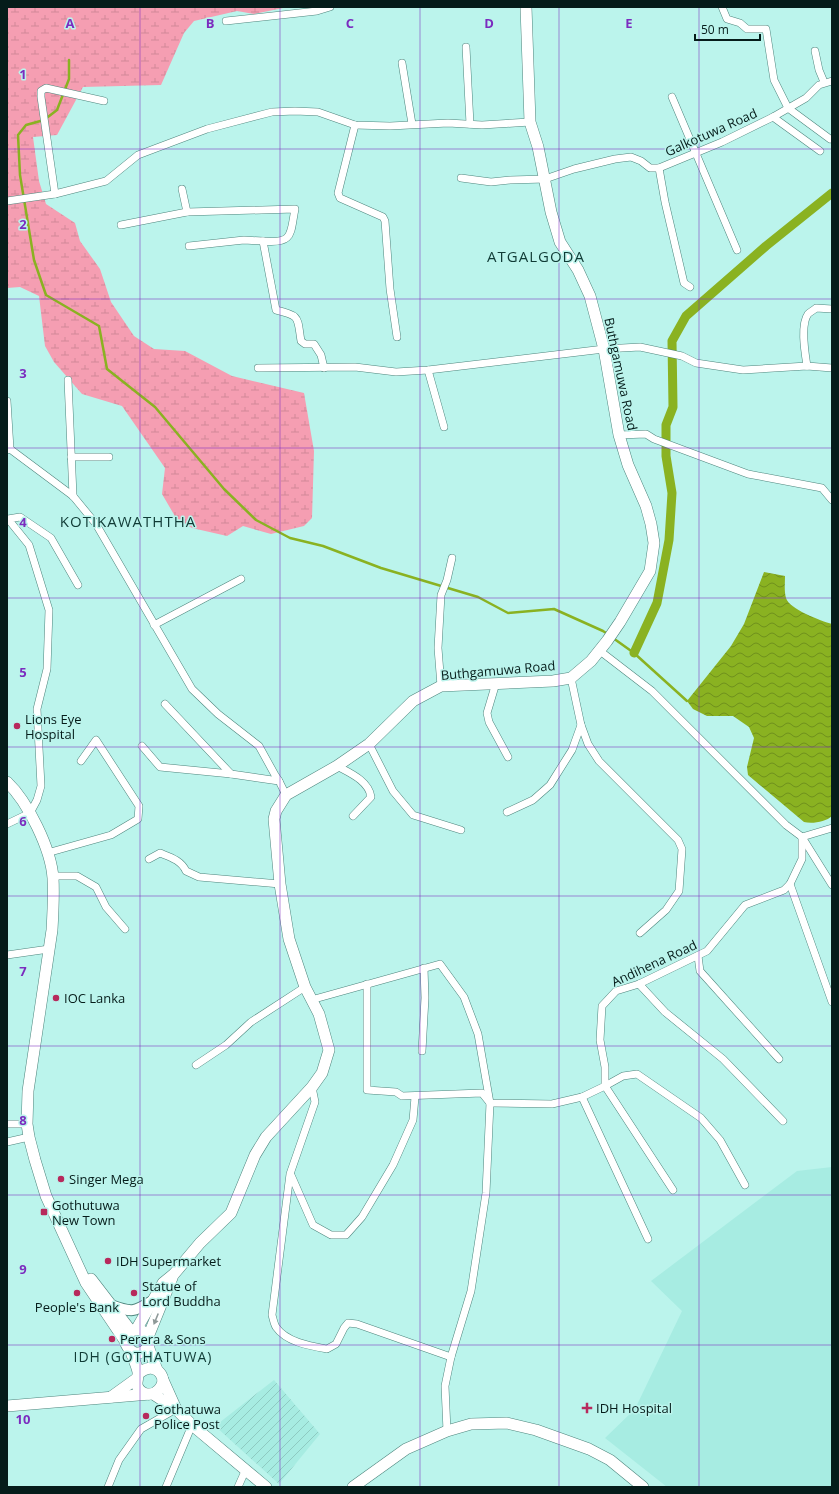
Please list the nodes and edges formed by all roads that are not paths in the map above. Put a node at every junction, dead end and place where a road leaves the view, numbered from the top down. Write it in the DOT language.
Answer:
graph roads {
  1 [pos="330,7"];
  2 [pos="526,7"];
  3 [pos="722,7"];
  4 [pos="226,21"];
  5 [pos="466,47"];
  6 [pos="816,50"];
  7 [pos="402,64"];
  8 [pos="832,81"];
  9 [pos="824,82"];
  10 [pos="672,97"];
  11 [pos="104,101"];
  12 [pos="788,108"];
  13 [pos="773,117"];
  14 [pos="530,122"];
  15 [pos="412,124"];
  16 [pos="470,124"];
  17 [pos="355,125"];
  18 [pos="830,139"];
  19 [pos="820,151"];
  20 [pos="696,153"];
  21 [pos="659,168"];
  22 [pos="461,178"];
  23 [pos="545,179"];
  24 [pos="182,189"];
  25 [pos="55,194"];
  26 [pos="7,201"];
  27 [pos="187,212"];
  28 [pos="121,224"];
  29 [pos="263,241"];
  30 [pos="189,246"];
  31 [pos="738,250"];
  32 [pos="690,287"];
  33 [pos="832,309"];
  34 [pos="397,338"];
  35 [pos="604,349"];
  36 [pos="807,366"];
  37 [pos="258,368"];
  38 [pos="324,368"];
  39 [pos="832,368"];
  40 [pos="428,370"];
  41 [pos="68,380"];
  42 [pos="7,401"];
  43 [pos="444,427"];
  44 [pos="619,435"];
  45 [pos="8,450"];
  46 [pos="70,457"];
  47 [pos="109,457"];
  48 [pos="73,496"];
  49 [pos="832,500"];
  50 [pos="452,558"];
  51 [pos="241,580"];
  52 [pos="78,585"];
  53 [pos="154,625"];
  54 [pos="600,651"];
  55 [pos="571,678"];
  56 [pos="496,683"];
  57 [pos="441,686"];
  58 [pos="165,704"];
  59 [pos="581,724"];
  60 [pos="369,744"];
  61 [pos="142,746"];
  62 [pos="508,756"];
  63 [pos="81,761"];
  64 [pos="337,766"];
  65 [pos="231,774"];
  66 [pos="279,781"];
  67 [pos="7,782"];
  68 [pos="286,795"];
  69 [pos="30,812"];
  70 [pos="507,812"];
  71 [pos="353,816"];
  72 [pos="7,824"];
  73 [pos="832,828"];
  74 [pos="461,830"];
  75 [pos="802,837"];
  76 [pos="47,853"];
  77 [pos="149,860"];
  78 [pos="53,876"];
  79 [pos="280,884"];
  80 [pos="790,884"];
  81 [pos="832,885"];
  82 [pos="125,929"];
  83 [pos="640,933"];
  84 [pos="49,948"];
  85 [pos="7,955"];
  86 [pos="698,956"];
  87 [pos="424,968"];
  88 [pos="367,984"];
  89 [pos="639,984"];
  90 [pos="305,987"];
  91 [pos="311,1000"];
  92 [pos="832,1002"];
  93 [pos="422,1051"];
  94 [pos="779,1059"];
  95 [pos="196,1065"];
  96 [pos="605,1086"];
  97 [pos="312,1087"];
  98 [pos="415,1097"];
  99 [pos="582,1097"];
  100 [pos="490,1103"];
  101 [pos="783,1121"];
  102 [pos="7,1124"];
  103 [pos="27,1124"];
  104 [pos="29,1137"];
  105 [pos="7,1142"];
  106 [pos="290,1174"];
  107 [pos="745,1185"];
  108 [pos="672,1190"];
  109 [pos="648,1239"];
  110 [pos="80,1269"];
  111 [pos="174,1274"];
  112 [pos="152,1301"];
  113 [pos="111,1305"];
  114 [pos="131,1334"];
  115 [pos="148,1342"];
  116 [pos="131,1352"];
  117 [pos="451,1358"];
  118 [pos="160,1375"];
  119 [pos="138,1377"];
  120 [pos="151,1394"];
  121 [pos="111,1397"];
  122 [pos="7,1406"];
  123 [pos="176,1409"];
  124 [pos="192,1425"];
  125 [pos="446,1431"];
  126 [pos="246,1469"];
  127 [pos="108,1487"];
  128 [pos="166,1487"];
  129 [pos="238,1487"];
  130 [pos="266,1487"];
  131 [pos="353,1487"];
  132 [pos="643,1487"];
  1 -- 4 [label="street"];
  2 -- 14 [label="main road, Buthgamuwa Road"];
  3 -- 12 [label="street"];
  5 -- 16 [label="street"];
  6 -- 9 [label="street"];
  7 -- 15 [label="street"];
  8 -- 9 [label="street"];
  9 -- 12 [label="street, Galkotuwa Road"];
  10 -- 20 [label="street"];
  11 -- 25 [label="street"];
  12 -- 13 [label="street, Galkotuwa Road"];
  12 -- 18 [label="street"];
  13 -- 19 [label="street"];
  13 -- 20 [label="street, Galkotuwa Road"];
  14 -- 16 [label="street"];
  14 -- 23 [label="main road, Buthgamuwa Road"];
  15 -- 16 [label="street"];
  15 -- 17 [label="street"];
  17 -- 25 [label="street"];
  17 -- 34 [label="street"];
  20 -- 21 [label="street, Galkotuwa Road"];
  20 -- 31 [label="street"];
  21 -- 23 [label="street, Galkotuwa Road"];
  21 -- 32 [label="street"];
  22 -- 23 [label="street, Galkotuwa Road"];
  23 -- 35 [label="main road, Buthgamuwa Road"];
  24 -- 27 [label="street"];
  25 -- 26 [label="street"];
  27 -- 28 [label="street"];
  27 -- 29 [label="street"];
  29 -- 30 [label="street"];
  29 -- 38 [label="street"];
  33 -- 36 [label="street"];
  35 -- 36 [label="street"];
  35 -- 40 [label="street"];
  35 -- 44 [label="main road, Buthgamuwa Road"];
  36 -- 39 [label="street"];
  37 -- 38 [label="street"];
  38 -- 40 [label="street"];
  40 -- 43 [label="street"];
  41 -- 46 [label="street"];
  42 -- 45 [label="street"];
  44 -- 49 [label="street"];
  44 -- 54 [label="main road, Buthgamuwa Road"];
  45 -- 48 [label="street"];
  46 -- 47 [label="street"];
  46 -- 48 [label="street"];
  48 -- 53 [label="street"];
  50 -- 57 [label="street"];
  51 -- 53 [label="street"];
  52 -- 69 [label="street"];
  53 -- 66 [label="street"];
  54 -- 55 [label="main road, Buthgamuwa Road"];
  54 -- 75 [label="street"];
  55 -- 56 [label="main road, Buthgamuwa Road"];
  55 -- 59 [label="street"];
  56 -- 57 [label="main road, Buthgamuwa Road"];
  56 -- 62 [label="street"];
  57 -- 60 [label="main road, Buthgamuwa Road"];
  58 -- 65 [label="street"];
  59 -- 70 [label="street"];
  59 -- 83 [label="street"];
  60 -- 64 [label="main road, Buthgamuwa Road"];
  60 -- 74 [label="street"];
  61 -- 65 [label="street"];
  63 -- 76 [label="street"];
  64 -- 68 [label="main road, Buthgamuwa Road"];
  64 -- 71 [label="street"];
  65 -- 66 [label="street"];
  66 -- 68 [label="street"];
  67 -- 69 [label="main road"];
  68 -- 79 [label="main road, Buthgamuwa Road"];
  69 -- 72 [label="street"];
  69 -- 76 [label="main road"];
  73 -- 75 [label="street"];
  75 -- 80 [label="street"];
  75 -- 81 [label="street"];
  76 -- 78 [label="main road"];
  77 -- 79 [label="street"];
  78 -- 82 [label="street"];
  78 -- 84 [label="main road"];
  79 -- 90 [label="main road, Buthgamuwa Road"];
  80 -- 86 [label="street, Andihena Road"];
  80 -- 92 [label="street"];
  84 -- 85 [label="street"];
  84 -- 103 [label="main road"];
  86 -- 89 [label="street, Andihena Road"];
  86 -- 94 [label="street"];
  87 -- 88 [label="street"];
  87 -- 93 [label="street"];
  87 -- 100 [label="street"];
  88 -- 91 [label="street"];
  88 -- 98 [label="street"];
  89 -- 96 [label="street, Andihena Road"];
  89 -- 101 [label="street"];
  90 -- 91 [label="main road, Buthgamuwa Road"];
  90 -- 95 [label="street"];
  91 -- 97 [label="main road, Buthgamuwa Road"];
  96 -- 99 [label="street"];
  96 -- 107 [label="street"];
  96 -- 108 [label="street"];
  97 -- 106 [label="street"];
  97 -- 111 [label="main road, Buthgamuwa Road"];
  98 -- 100 [label="street"];
  98 -- 106 [label="street"];
  99 -- 100 [label="street"];
  99 -- 109 [label="street"];
  100 -- 117 [label="street"];
  102 -- 103 [label="street"];
  103 -- 104 [label="main road"];
  104 -- 105 [label="street"];
  104 -- 110 [label="main road"];
  106 -- 117 [label="street"];
  110 -- 113 [label="main road"];
  110 -- 114 [label="main road"];
  111 -- 112 [label="main road, Buthgamuwa Road"];
  111 -- 115 [label="main road, Buthgamuwa Road, one-way"];
  112 -- 113 [label="main road"];
  112 -- 114 [label="main road, Buthgamuwa Road"];
  113 -- 114 [label="main road"];
  114 -- 115 [label="main road"];
  114 -- 116 [label="main road"];
  115 -- 116 [label="main road"];
  115 -- 118 [label="main road"];
  116 -- 119 [label="main road"];
  117 -- 125 [label="street"];
  118 -- 119 [label="main road"];
  118 -- 120 [label="main road"];
  118 -- 123 [label="main road"];
  119 -- 120 [label="main road"];
  119 -- 121 [label="main road"];
  120 -- 121 [label="main road"];
  120 -- 123 [label="main road"];
  121 -- 122 [label="main road"];
  123 -- 124 [label="main road"];
  123 -- 127 [label="street"];
  124 -- 126 [label="main road"];
  124 -- 128 [label="street"];
  125 -- 131 [label="main road"];
  125 -- 132 [label="main road"];
  126 -- 129 [label="street"];
  126 -- 130 [label="main road"];
}
